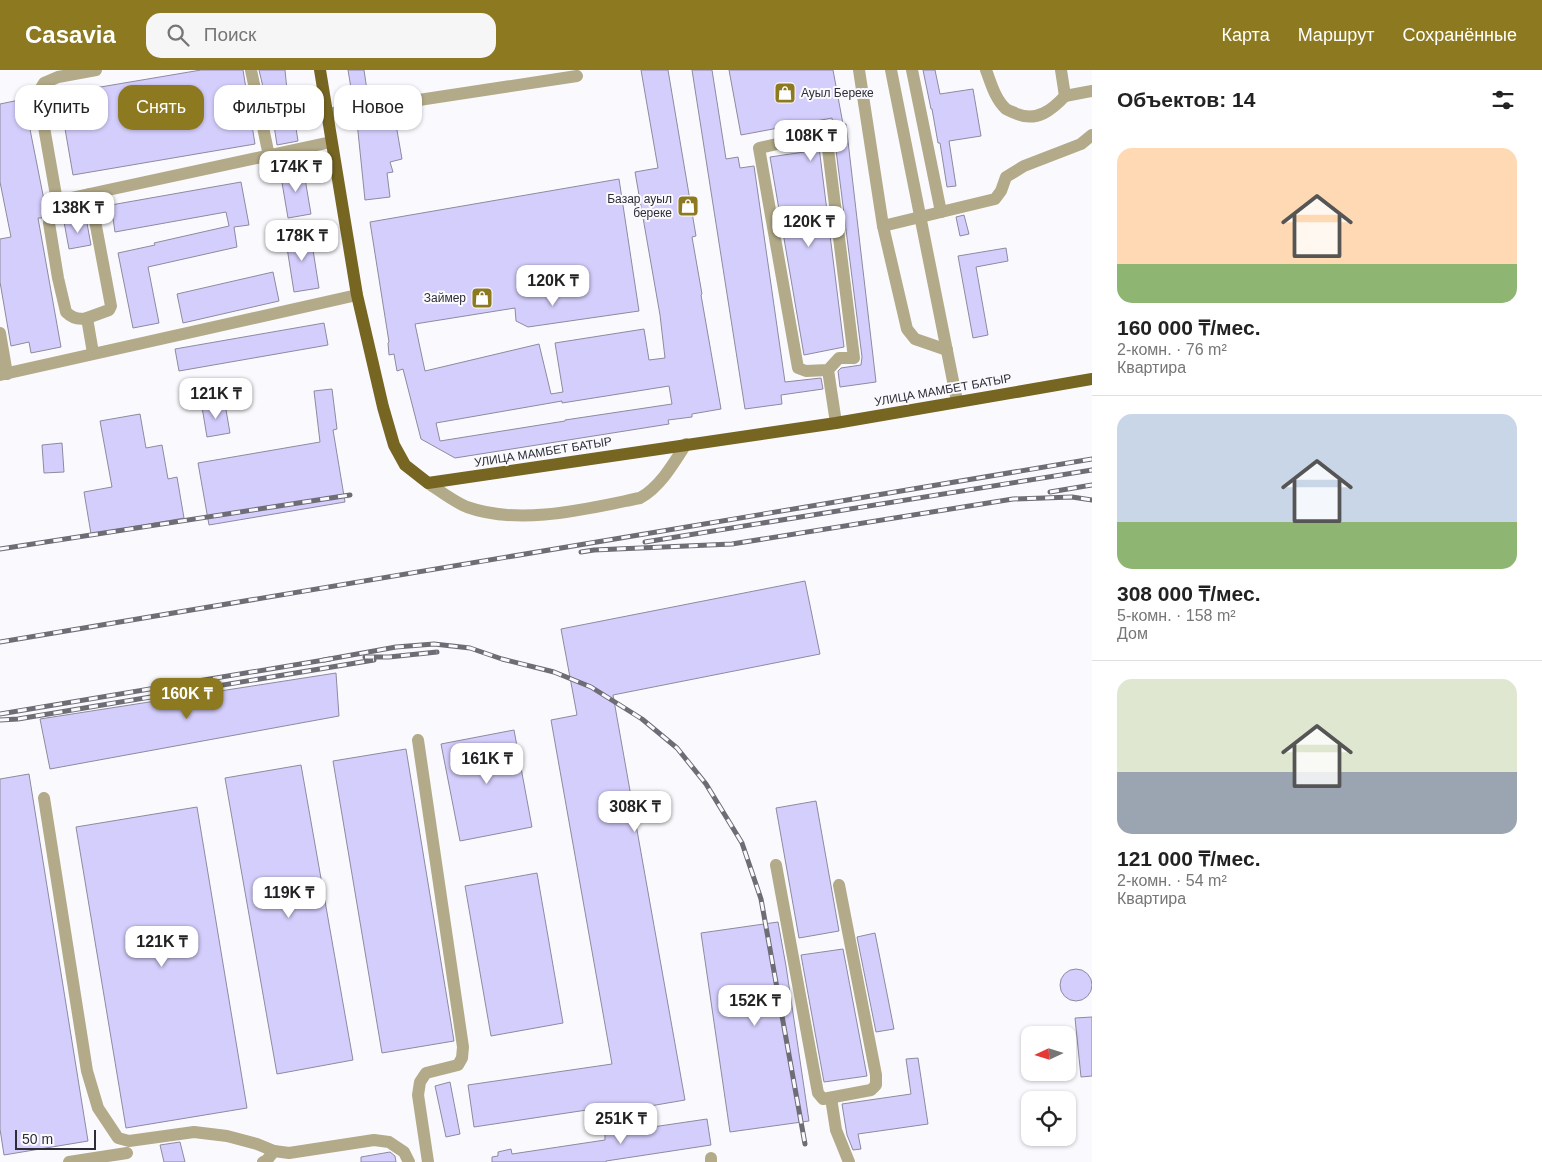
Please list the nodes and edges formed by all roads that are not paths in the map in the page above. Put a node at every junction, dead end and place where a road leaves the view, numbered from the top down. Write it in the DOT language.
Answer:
graph roads {
  1 [pos="96,70"];
  2 [pos="251,70"];
  3 [pos="320,70"];
  4 [pos="859,70"];
  5 [pos="891,70"];
  6 [pos="912,70"];
  7 [pos="986,70"];
  8 [pos="1061,70"];
  9 [pos="577,76"];
  10 [pos="1092,91"];
  11 [pos="1065,96"];
  12 [pos="327,114"];
  13 [pos="1092,135"];
  14 [pos="331,142"];
  15 [pos="268,156"];
  16 [pos="90,194"];
  17 [pos="57,201"];
  18 [pos="941,212"];
  19 [pos="920,217"];
  20 [pos="883,226"];
  21 [pos="357,295"];
  22 [pos="87,318"];
  23 [pos="0,333"];
  24 [pos="947,350"];
  25 [pos="93,353"];
  26 [pos="828,370"];
  27 [pos="4,375"];
  28 [pos="1092,379"];
  29 [pos="957,402"];
  30 [pos="836,423"];
  31 [pos="686,444"];
  32 [pos="428,483"];
  33 [pos="418,740"];
  34 [pos="44,798"];
  35 [pos="776,865"];
  36 [pos="839,886"];
  37 [pos="831,1098"];
  38 [pos="274,1151"];
  39 [pos="129,1152"];
  40 [pos="69,1162"];
  41 [pos="263,1162"];
  42 [pos="409,1162"];
  43 [pos="428,1162"];
  44 [pos="849,1162"];
  1 -- 17 [label="street"];
  2 -- 15 [label="street"];
  3 -- 12 [label="main road"];
  4 -- 20 [label="street"];
  5 -- 19 [label="street"];
  6 -- 18 [label="street"];
  7 -- 11 [label="street"];
  8 -- 11 [label="street"];
  9 -- 12 [label="street"];
  10 -- 11 [label="street"];
  12 -- 14 [label="main road"];
  13 -- 18 [label="street"];
  14 -- 15 [label="street"];
  14 -- 21 [label="main road"];
  15 -- 16 [label="street"];
  16 -- 17 [label="street"];
  16 -- 22 [label="street"];
  17 -- 22 [label="street"];
  18 -- 19 [label="street"];
  19 -- 20 [label="street"];
  19 -- 24 [label="street"];
  20 -- 24 [label="street"];
  21 -- 25 [label="street"];
  21 -- 32 [label="main road"];
  22 -- 25 [label="street"];
  23 -- 27 [label="street"];
  24 -- 29 [label="street"];
  25 -- 27 [label="street"];
  26 -- 26 [label="street"];
  26 -- 30 [label="street"];
  28 -- 29 [label="main road, УЛИЦА МАМБЕТ БАТЫР"];
  29 -- 30 [label="main road, УЛИЦА МАМБЕТ БАТЫР"];
  30 -- 31 [label="main road, УЛИЦА МАМБЕТ БАТЫР"];
  31 -- 32 [label="main road, УЛИЦА МАМБЕТ БАТЫР"];
  31 -- 32 [label="street"];
  33 -- 43 [label="street"];
  34 -- 39 [label="street"];
  35 -- 37 [label="street"];
  36 -- 37 [label="street"];
  37 -- 44 [label="street"];
  38 -- 39 [label="street"];
  38 -- 41 [label="street"];
  38 -- 42 [label="street"];
  39 -- 40 [label="street"];
}
